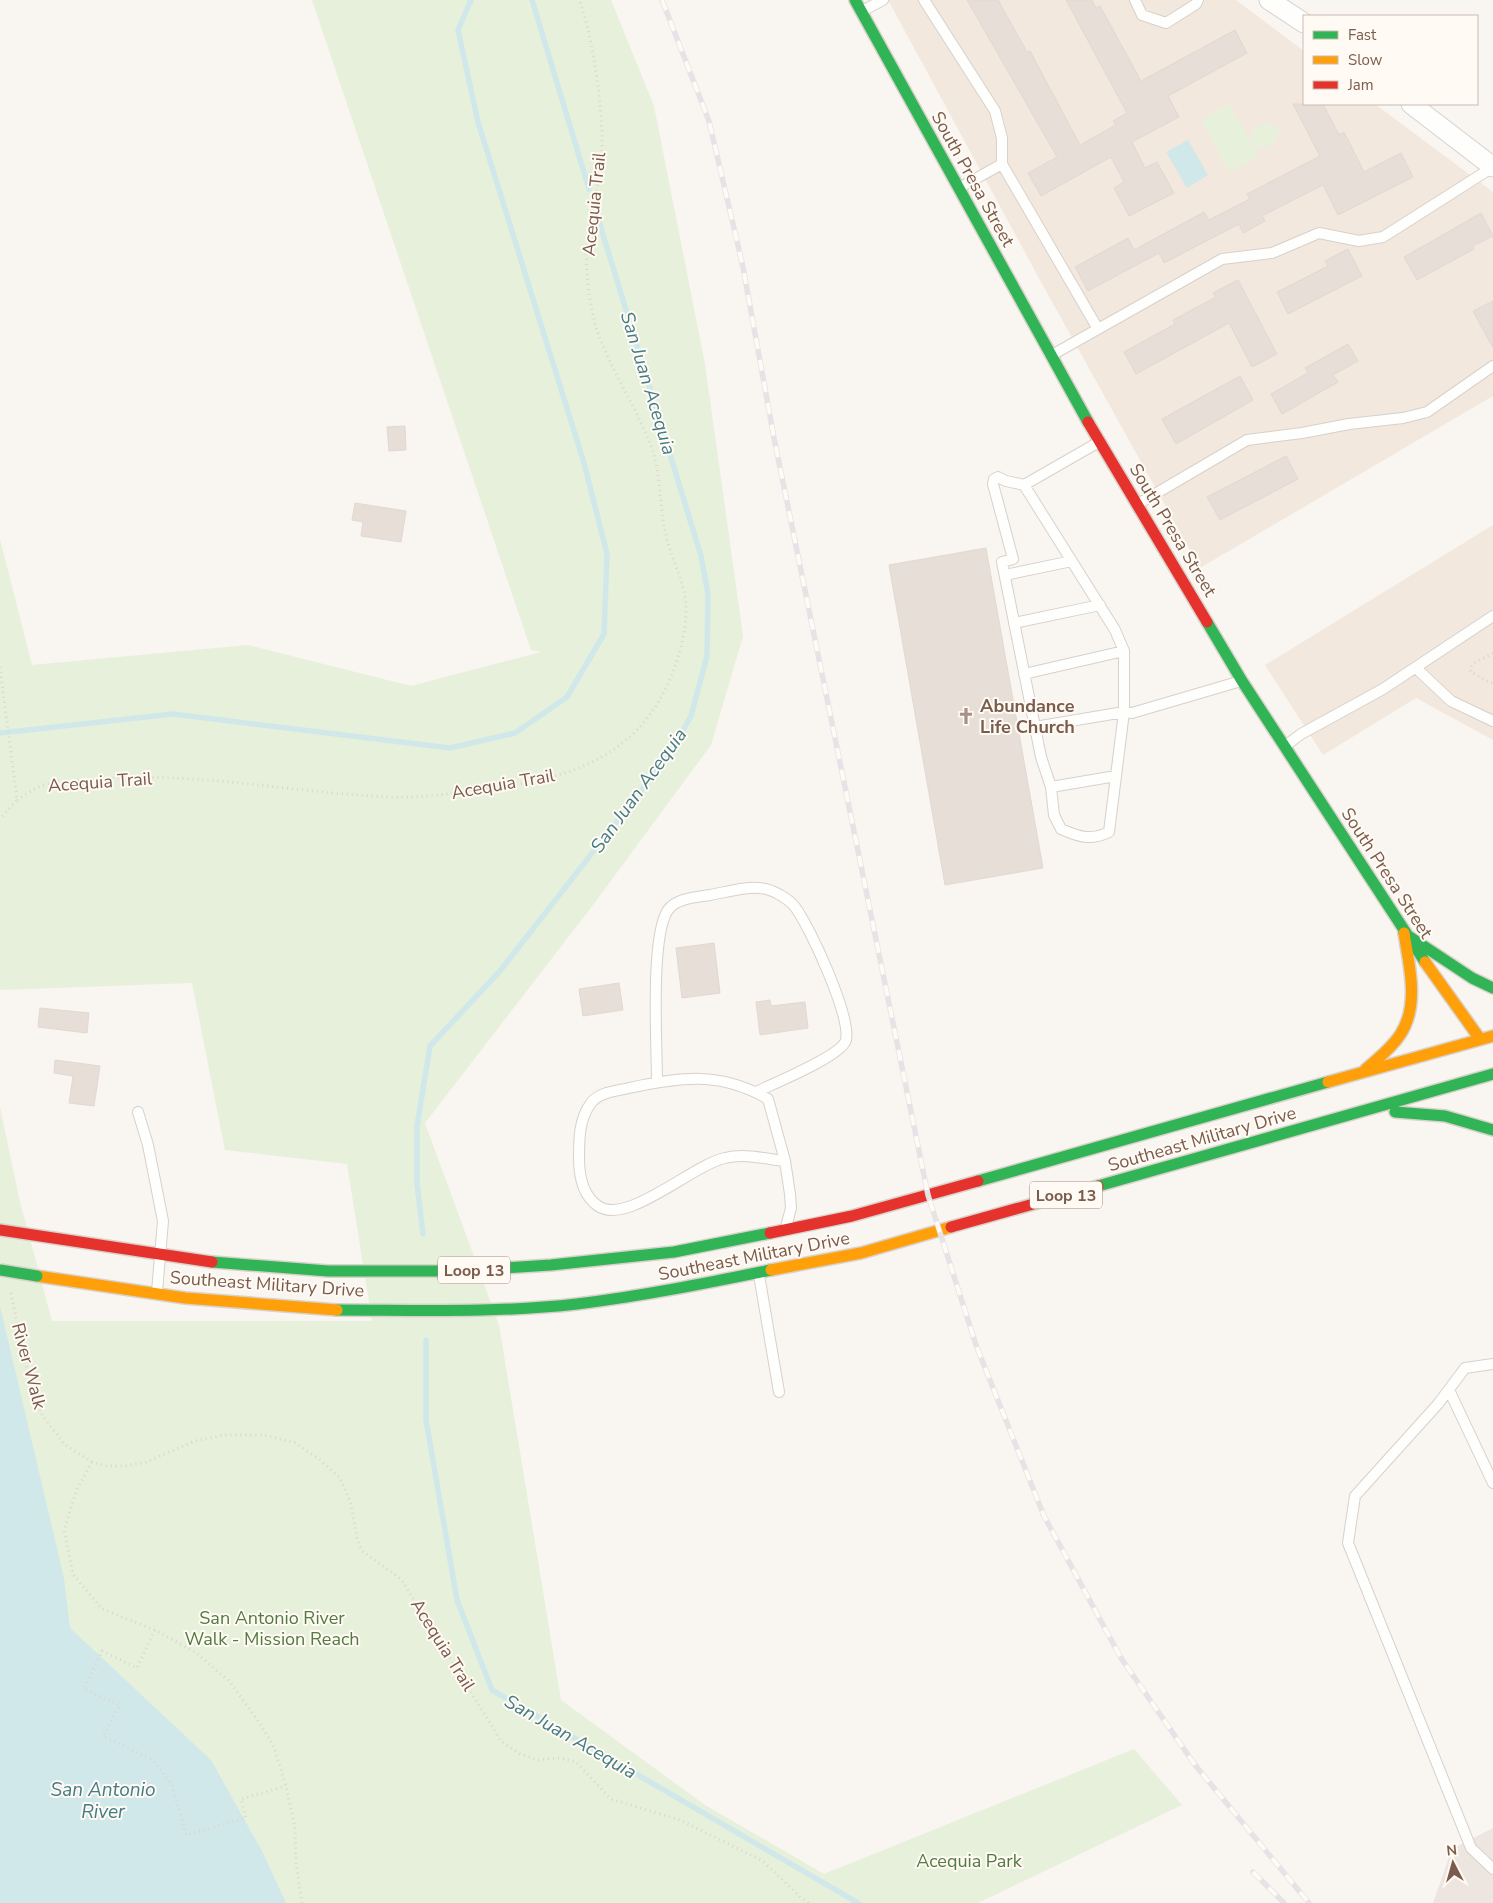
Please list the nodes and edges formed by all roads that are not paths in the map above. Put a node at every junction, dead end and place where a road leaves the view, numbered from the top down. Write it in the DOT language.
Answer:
graph roads {
  1 [pos="855,0"];
  2 [pos="883,0"];
  3 [pos="924,0"];
  4 [pos="1134,0"];
  5 [pos="1198,0"];
  6 [pos="1269,0"];
  7 [pos="861,11"];
  8 [pos="1303,22"];
  9 [pos="1412,105"];
  10 [pos="1002,164"];
  11 [pos="1493,167"];
  12 [pos="958,189"];
  13 [pos="1098,329"];
  14 [pos="1052,356"];
  15 [pos="1493,366"];
  16 [pos="1099,442"];
  17 [pos="1024,484"];
  18 [pos="1137,504"];
  19 [pos="1072,561"];
  20 [pos="1005,575"];
  21 [pos="1100,605"];
  22 [pos="1493,616"];
  23 [pos="1014,623"];
  24 [pos="1124,650"];
  25 [pos="1416,668"];
  26 [pos="1024,674"];
  27 [pos="1242,680"];
  28 [pos="1124,712"];
  29 [pos="1493,722"];
  30 [pos="1035,727"];
  31 [pos="1284,746"];
  32 [pos="1116,776"];
  33 [pos="1051,787"];
  34 [pos="1404,933"];
  35 [pos="1493,988"];
  36 [pos="1493,1036"];
  37 [pos="1480,1039"];
  38 [pos="1489,1052"];
  39 [pos="1362,1072"];
  40 [pos="1493,1074"];
  41 [pos="657,1082"];
  42 [pos="756,1092"];
  43 [pos="138,1112"];
  44 [pos="1360,1112"];
  45 [pos="1493,1130"];
  46 [pos="785,1161"];
  47 [pos="0,1230"];
  48 [pos="785,1235"];
  49 [pos="788,1252"];
  50 [pos="162,1256"];
  51 [pos="791,1267"];
  52 [pos="0,1270"];
  53 [pos="759,1274"];
  54 [pos="157,1294"];
  55 [pos="1493,1364"];
  56 [pos="1449,1390"];
  57 [pos="779,1392"];
  58 [pos="1493,1483"];
  59 [pos="1493,1869"];
  1 -- 7 [label="main road, South Presa Street"];
  2 -- 7 [label="lane"];
  3 -- 10 [label="lane"];
  4 -- 5 [label="lane"];
  6 -- 8 [label="street"];
  7 -- 12 [label="main road, South Presa Street"];
  9 -- 11 [label="street"];
  10 -- 12 [label="lane"];
  10 -- 13 [label="lane"];
  11 -- 13 [label="lane"];
  12 -- 14 [label="main road, South Presa Street"];
  13 -- 14 [label="lane"];
  14 -- 16 [label="main road, South Presa Street"];
  15 -- 18 [label="lane"];
  16 -- 17 [label="lane"];
  16 -- 18 [label="main road, South Presa Street"];
  17 -- 19 [label="lane"];
  17 -- 20 [label="lane"];
  18 -- 27 [label="main road, South Presa Street"];
  19 -- 20 [label="lane"];
  19 -- 21 [label="lane"];
  20 -- 23 [label="lane"];
  21 -- 23 [label="lane"];
  21 -- 24 [label="lane"];
  22 -- 25 [label="lane"];
  23 -- 26 [label="lane"];
  24 -- 26 [label="lane"];
  24 -- 28 [label="lane"];
  25 -- 29 [label="lane"];
  25 -- 31 [label="lane"];
  26 -- 30 [label="lane"];
  27 -- 28 [label="lane"];
  27 -- 31 [label="main road, South Presa Street"];
  28 -- 30 [label="lane"];
  28 -- 32 [label="lane"];
  30 -- 33 [label="lane"];
  31 -- 34 [label="main road, South Presa Street"];
  32 -- 33 [label="lane"];
  32 -- 33 [label="lane"];
  34 -- 35 [label="main road"];
  34 -- 37 [label="main road, South Presa Street"];
  34 -- 39 [label="main road"];
  36 -- 37 [label="main road, Southeast Military Drive / Loop 13"];
  37 -- 38 [label="main road, South Presa Street"];
  37 -- 39 [label="main road, Southeast Military Drive / Loop 13"];
  39 -- 48 [label="main road, Southeast Military Drive / Loop 13"];
  40 -- 44 [label="main road, Southeast Military Drive / Loop 13"];
  41 -- 42 [label="lane"];
  41 -- 42 [label="lane"];
  41 -- 46 [label="lane"];
  42 -- 46 [label="lane"];
  43 -- 50 [label="lane"];
  44 -- 45 [label="main road"];
  44 -- 51 [label="main road, Southeast Military Drive / Loop 13"];
  46 -- 48 [label="lane"];
  47 -- 50 [label="main road, Southeast Military Drive / Loop 13"];
  48 -- 50 [label="main road, Southeast Military Drive / Loop 13"];
  49 -- 51 [label="main road"];
  50 -- 54 [label="lane"];
  51 -- 53 [label="main road, Southeast Military Drive / Loop 13"];
  52 -- 54 [label="main road, Southeast Military Drive / Loop 13, bridge"];
  53 -- 54 [label="main road, Southeast Military Drive / Loop 13"];
  53 -- 57 [label="lane"];
  55 -- 56 [label="lane"];
  56 -- 58 [label="lane"];
  56 -- 59 [label="lane"];
}
